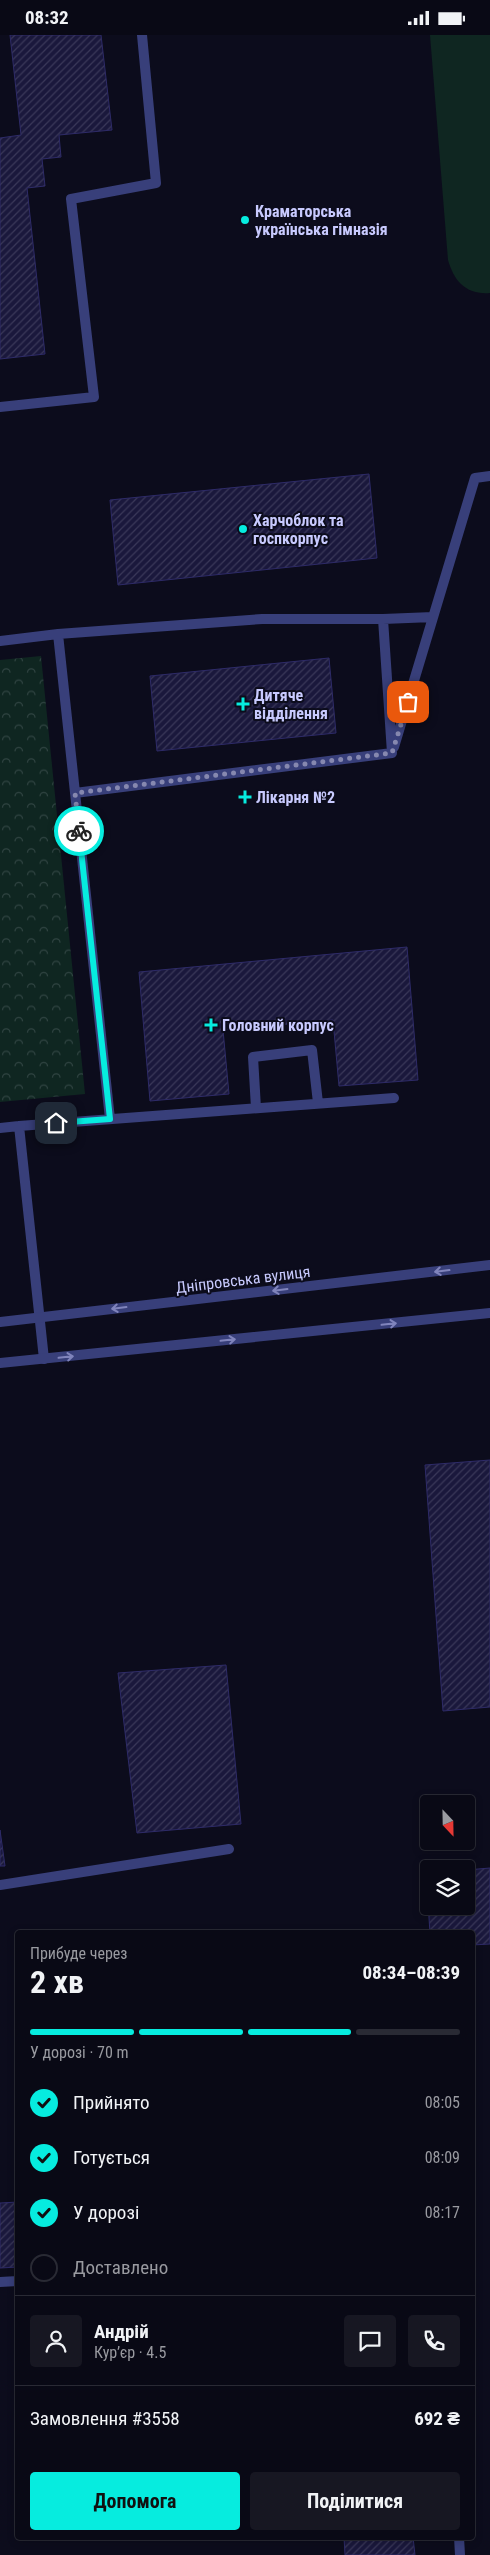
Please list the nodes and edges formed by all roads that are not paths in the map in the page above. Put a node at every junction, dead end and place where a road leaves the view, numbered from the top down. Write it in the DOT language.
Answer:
graph roads {
  1 [pos="142,35"];
  2 [pos="0,407"];
  3 [pos="490,476"];
  4 [pos="433,617"];
  5 [pos="383,619"];
  6 [pos="58,634"];
  7 [pos="0,641"];
  8 [pos="392,753"];
  9 [pos="75,793"];
  10 [pos="394,1097"];
  11 [pos="318,1103"];
  12 [pos="256,1108"];
  13 [pos="110,1119"];
  14 [pos="20,1126"];
  15 [pos="0,1128"];
  16 [pos="490,1265"];
  17 [pos="490,1313"];
  18 [pos="40,1317"];
  19 [pos="0,1322"];
  20 [pos="44,1359"];
  21 [pos="0,1363"];
  22 [pos="228,1849"];
  23 [pos="0,1885"];
  24 [pos="15,2281"];
  25 [pos="0,2282"];
  26 [pos="459,2540"];
  27 [pos="460,2555"];
  1 -- 2 [label="street"];
  3 -- 4 [label="street"];
  4 -- 5 [label="street"];
  4 -- 8 [label="street"];
  5 -- 6 [label="street"];
  5 -- 8 [label="street"];
  6 -- 7 [label="street"];
  6 -- 9 [label="street"];
  8 -- 9 [label="street"];
  9 -- 13 [label="street"];
  10 -- 11 [label="street"];
  11 -- 12 [label="street"];
  11 -- 12 [label="street"];
  12 -- 13 [label="street"];
  13 -- 14 [label="street"];
  14 -- 15 [label="street"];
  14 -- 18 [label="street"];
  16 -- 18 [label="street, Дніпровська вулиця, one-way"];
  20 -- 17 [label="street, one-way"];
  18 -- 19 [label="street, Дніпровська вулиця"];
  18 -- 20 [label="street"];
  20 -- 21 [label="street"];
  22 -- 23 [label="street"];
  24 -- 25 [label="street"];
  26 -- 27 [label="street"];
}
